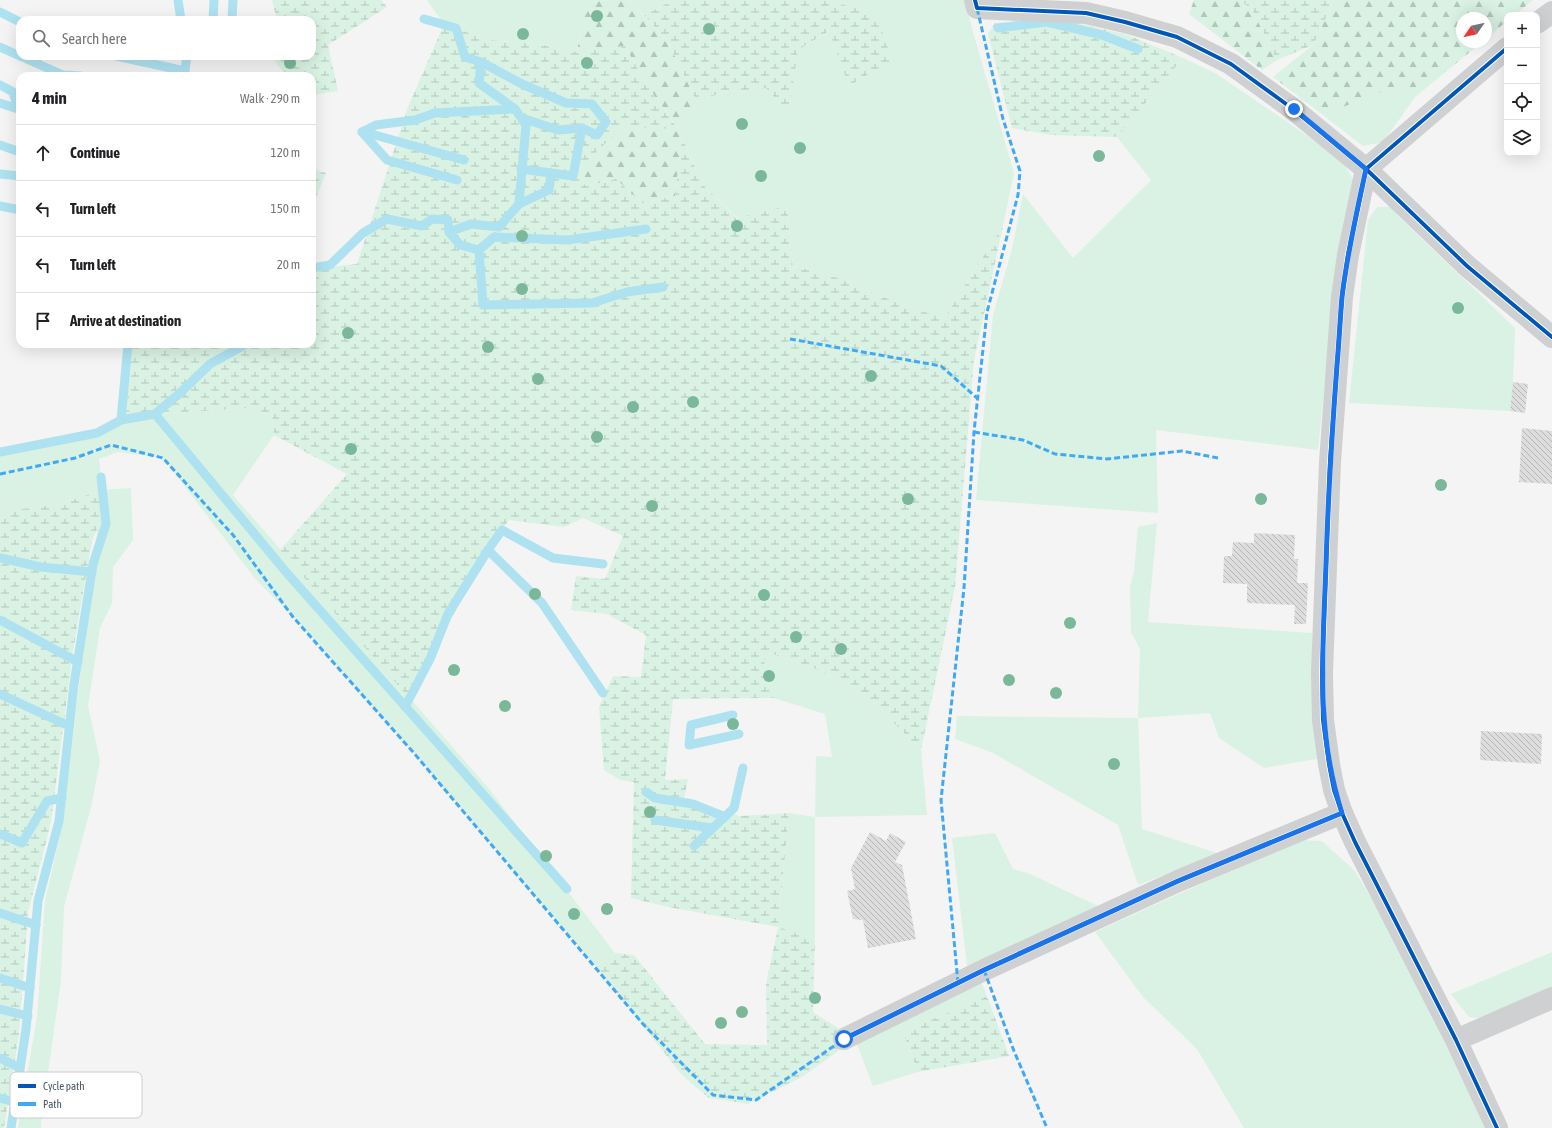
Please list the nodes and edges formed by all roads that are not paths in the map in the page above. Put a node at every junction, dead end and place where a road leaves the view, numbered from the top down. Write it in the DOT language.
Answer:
graph roads {
  1 [pos="976,4"];
  2 [pos="1552,12"];
  3 [pos="1540,21"];
  4 [pos="1504,51"];
  5 [pos="1366,169"];
  6 [pos="1552,337"];
  7 [pos="1342,813"];
  8 [pos="1552,998"];
  9 [pos="844,1039"];
  10 [pos="1456,1040"];
  11 [pos="1497,1128"];
  1 -- 5 [label="street"];
  2 -- 3 [label="street"];
  4 -- 5 [label="street"];
  5 -- 6 [label="street"];
  5 -- 7 [label="street"];
  7 -- 9 [label="street"];
  7 -- 10 [label="street"];
  8 -- 10 [label="street"];
  10 -- 11 [label="street"];
}
